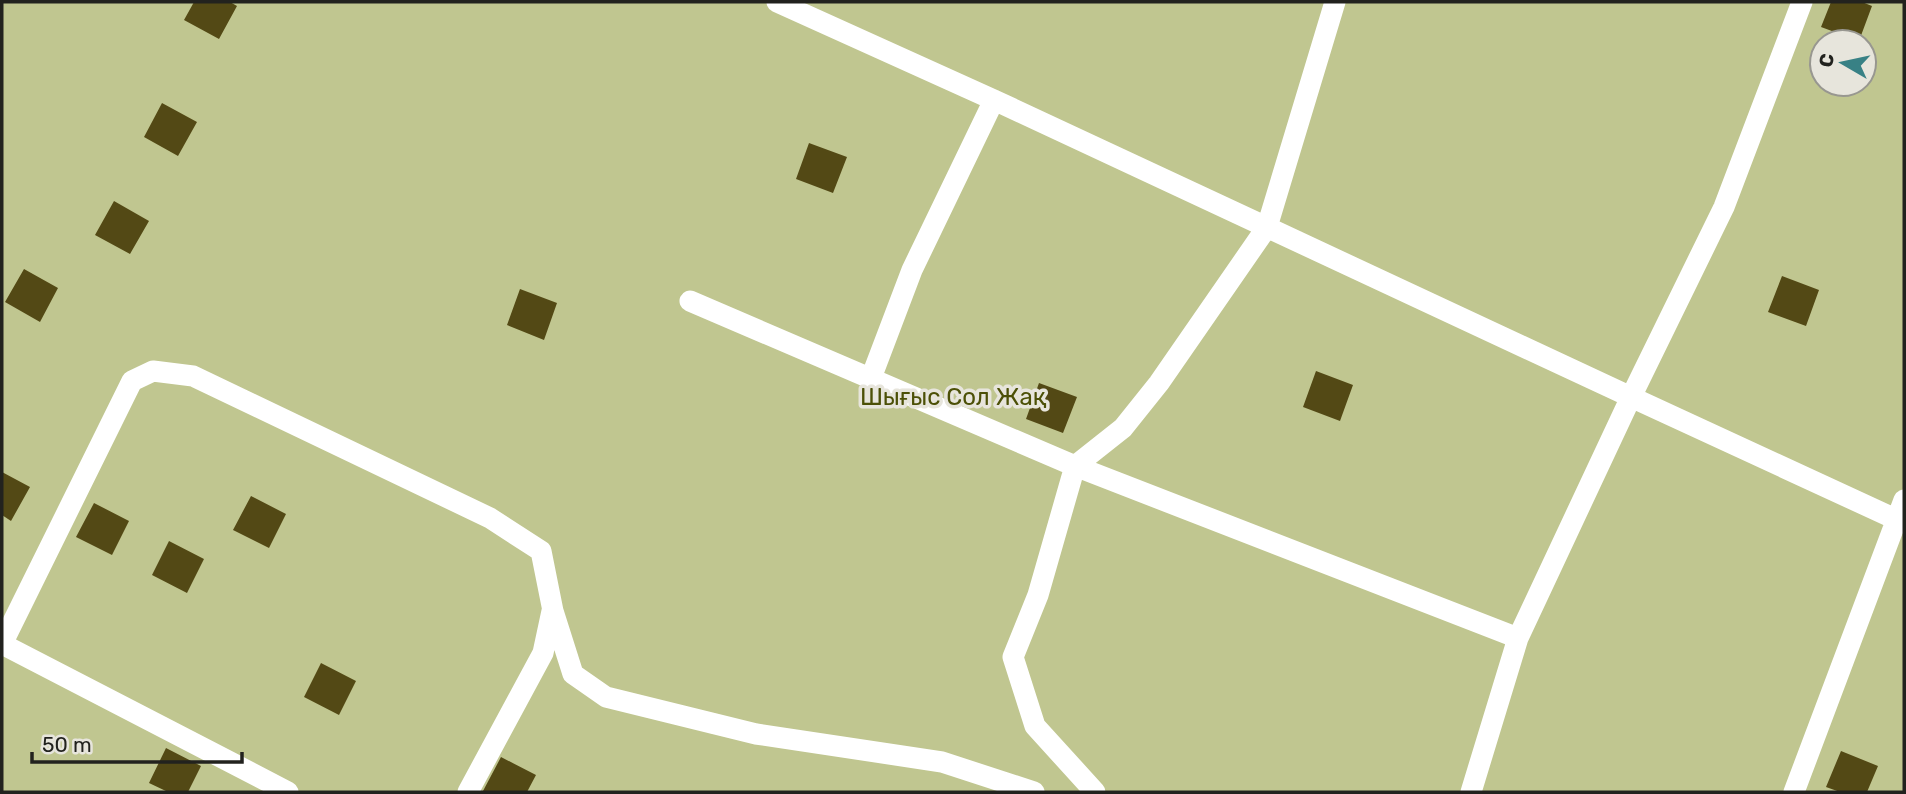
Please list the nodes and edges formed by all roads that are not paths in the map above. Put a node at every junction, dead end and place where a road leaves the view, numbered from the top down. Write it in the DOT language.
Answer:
graph roads {
  1 [pos="777,2"];
  2 [pos="1335,2"];
  3 [pos="1802,2"];
  4 [pos="809,9"];
  5 [pos="994,100"];
  6 [pos="1267,227"];
  7 [pos="690,300"];
  8 [pos="871,378"];
  9 [pos="1630,397"];
  10 [pos="1075,466"];
  11 [pos="1901,514"];
  12 [pos="553,611"];
  13 [pos="1518,638"];
  14 [pos="2,644"];
  15 [pos="288,792"];
  16 [pos="468,792"];
  17 [pos="1034,792"];
  18 [pos="1096,792"];
  19 [pos="1471,792"];
  20 [pos="1794,792"];
  1 -- 4 [label="street"];
  2 -- 6 [label="street"];
  3 -- 9 [label="street"];
  4 -- 5 [label="street"];
  5 -- 6 [label="street"];
  5 -- 8 [label="street"];
  6 -- 9 [label="street"];
  6 -- 10 [label="street"];
  7 -- 8 [label="street"];
  8 -- 10 [label="street"];
  9 -- 11 [label="street"];
  9 -- 13 [label="street"];
  10 -- 13 [label="street"];
  10 -- 18 [label="street"];
  11 -- 20 [label="street"];
  12 -- 14 [label="street"];
  12 -- 16 [label="street"];
  12 -- 17 [label="street"];
  13 -- 19 [label="street"];
  14 -- 15 [label="street"];
}
